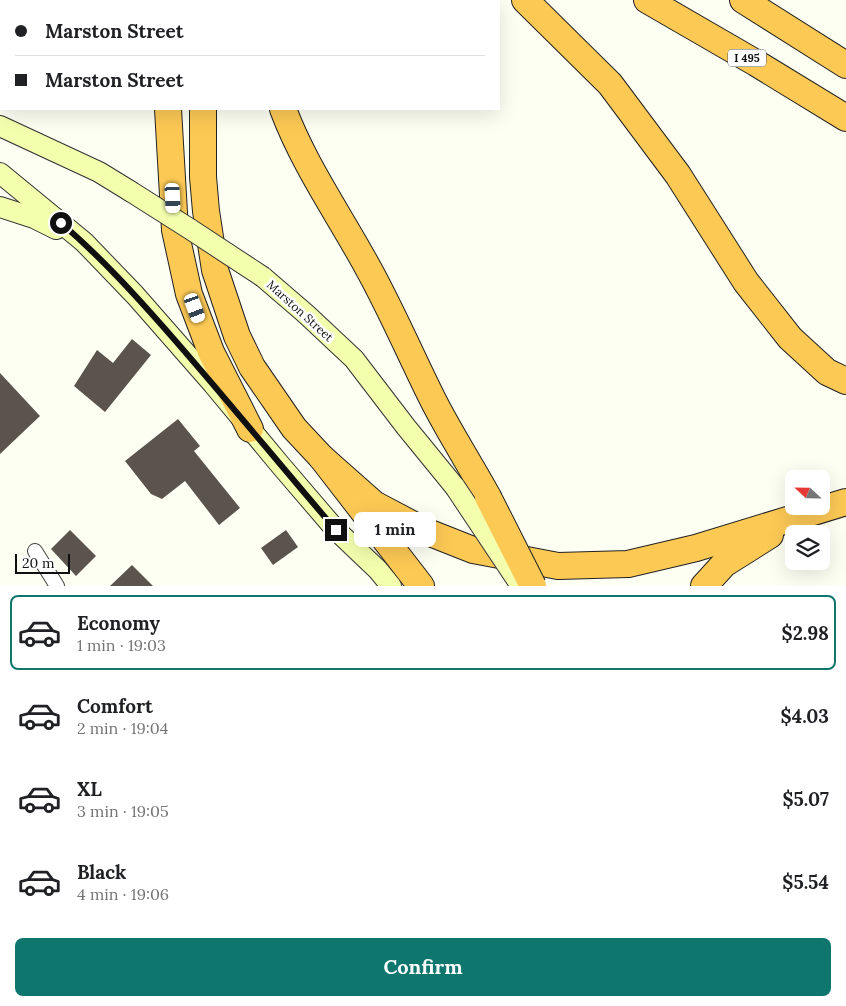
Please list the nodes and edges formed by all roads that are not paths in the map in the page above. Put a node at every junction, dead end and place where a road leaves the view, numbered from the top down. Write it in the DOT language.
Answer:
graph roads {
  1 [pos="525,0"];
  2 [pos="647,0"];
  3 [pos="744,0"];
  4 [pos="846,64"];
  5 [pos="168,110"];
  6 [pos="203,110"];
  7 [pos="283,110"];
  8 [pos="846,118"];
  9 [pos="0,126"];
  10 [pos="0,173"];
  11 [pos="0,207"];
  12 [pos="84,242"];
  13 [pos="846,381"];
  14 [pos="250,428"];
  15 [pos="322,458"];
  16 [pos="846,502"];
  17 [pos="830,507"];
  18 [pos="802,515"];
  19 [pos="35,550"];
  20 [pos="57,586"];
  21 [pos="391,586"];
  22 [pos="421,586"];
  23 [pos="521,586"];
  24 [pos="533,586"];
  25 [pos="704,586"];
  1 -- 13 [label="highway"];
  2 -- 8 [label="highway, I 495"];
  3 -- 4 [label="highway"];
  5 -- 14 [label="highway"];
  6 -- 15 [label="highway"];
  7 -- 24 [label="highway, bridge"];
  9 -- 23 [label="main road, Marston Street, bridge"];
  10 -- 12 [label="main road"];
  11 -- 12 [label="main road"];
  12 -- 14 [label="main road"];
  14 -- 21 [label="main road"];
  15 -- 18 [label="highway"];
  15 -- 22 [label="highway"];
  16 -- 17 [label="highway"];
  18 -- 25 [label="highway"];
  19 -- 20 [label="street"];
}
